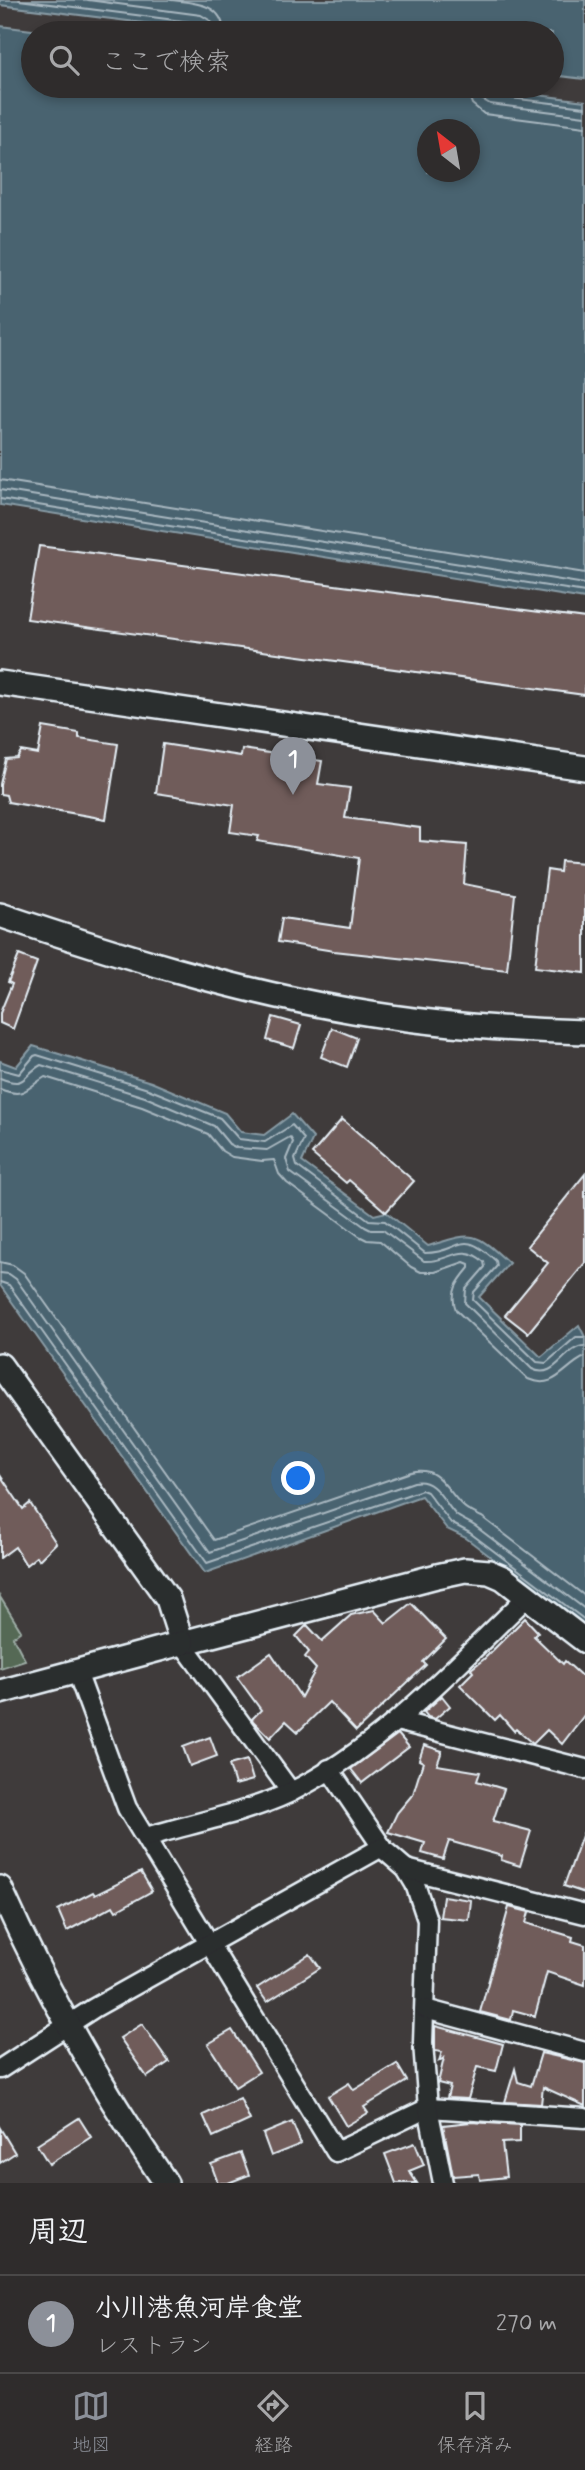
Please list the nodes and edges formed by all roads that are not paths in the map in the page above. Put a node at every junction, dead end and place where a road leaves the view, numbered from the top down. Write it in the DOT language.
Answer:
graph roads {
  1 [pos="0,684"];
  2 [pos="585,768"];
  3 [pos="0,915"];
  4 [pos="585,1032"];
  5 [pos="0,1365"];
  6 [pos="527,1597"];
  7 [pos="585,1641"];
  8 [pos="182,1643"];
  9 [pos="77,1672"];
  10 [pos="0,1692"];
  11 [pos="397,1721"];
  12 [pos="329,1769"];
  13 [pos="585,1769"];
  14 [pos="291,1792"];
  15 [pos="146,1837"];
  16 [pos="382,1847"];
  17 [pos="406,1869"];
  18 [pos="0,1888"];
  19 [pos="585,1914"];
  20 [pos="209,1943"];
  21 [pos="425,2008"];
  22 [pos="67,2025"];
  23 [pos="585,2052"];
  24 [pos="0,2069"];
  25 [pos="428,2108"];
  26 [pos="585,2118"];
  27 [pos="166,2183"];
  28 [pos="443,2183"];
  1 -- 2 [label="street"];
  3 -- 4 [label="street"];
  5 -- 8 [label="street"];
  6 -- 7 [label="street"];
  6 -- 8 [label="street"];
  6 -- 11 [label="street"];
  8 -- 9 [label="street"];
  8 -- 14 [label="street"];
  9 -- 10 [label="street"];
  9 -- 15 [label="street"];
  11 -- 12 [label="street"];
  11 -- 13 [label="street"];
  12 -- 14 [label="street"];
  12 -- 16 [label="street"];
  14 -- 15 [label="street"];
  15 -- 20 [label="street"];
  16 -- 17 [label="street"];
  16 -- 20 [label="street"];
  17 -- 19 [label="street"];
  17 -- 21 [label="street"];
  18 -- 22 [label="street"];
  20 -- 22 [label="street"];
  20 -- 25 [label="street"];
  21 -- 23 [label="street"];
  21 -- 25 [label="street"];
  22 -- 24 [label="street"];
  22 -- 27 [label="street"];
  25 -- 26 [label="street"];
  25 -- 28 [label="street"];
}
